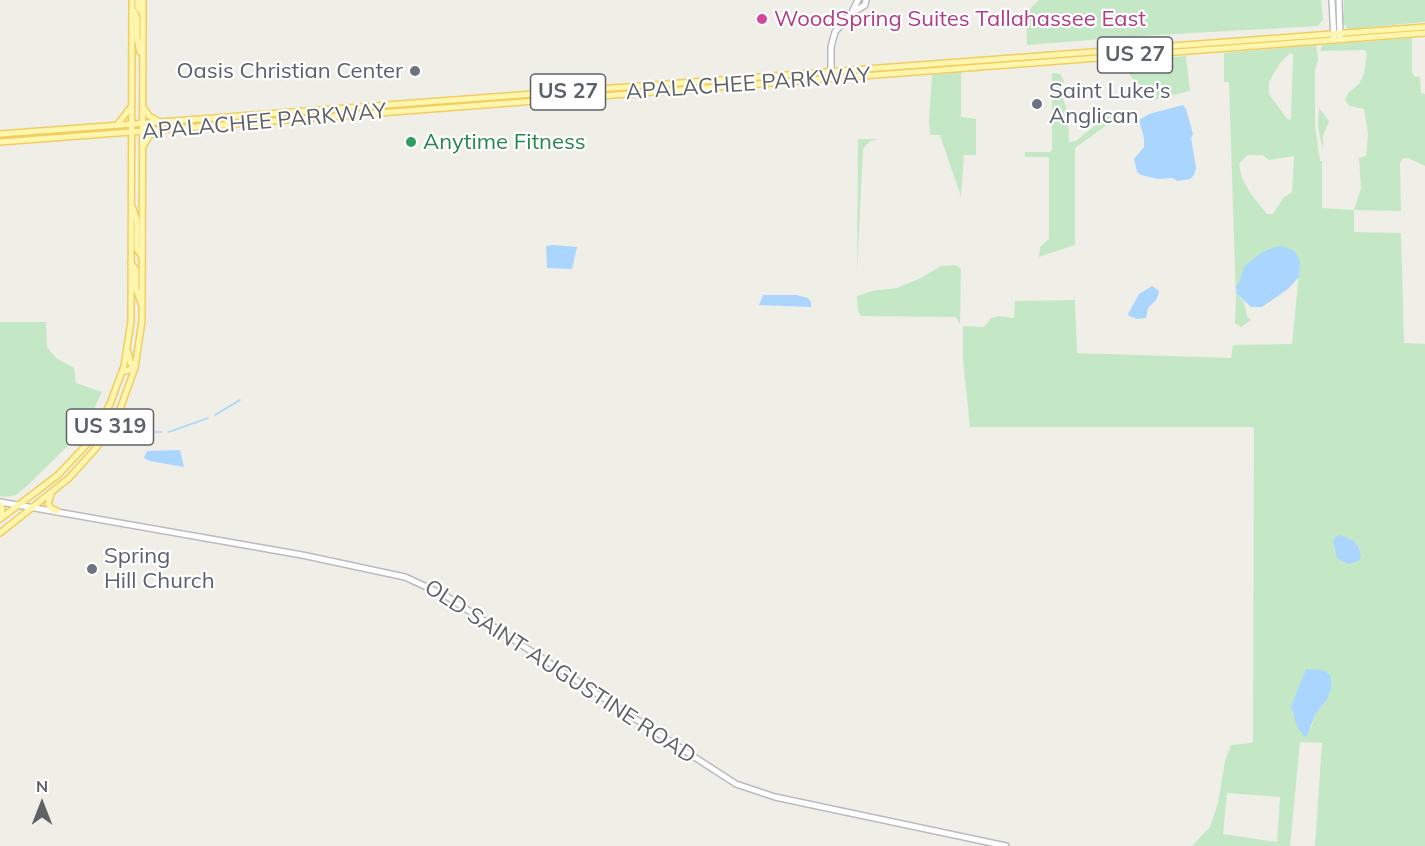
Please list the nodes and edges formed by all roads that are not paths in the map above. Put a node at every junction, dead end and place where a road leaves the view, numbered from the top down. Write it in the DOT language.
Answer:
graph roads {
  1 [pos="132,0"];
  2 [pos="138,0"];
  3 [pos="143,0"];
  4 [pos="1332,0"];
  5 [pos="1339,0"];
  6 [pos="863,2"];
  7 [pos="133,10"];
  8 [pos="143,14"];
  9 [pos="1425,27"];
  10 [pos="1425,33"];
  11 [pos="1337,37"];
  12 [pos="1083,56"];
  13 [pos="142,59"];
  14 [pos="927,68"];
  15 [pos="831,75"];
  16 [pos="744,79"];
  17 [pos="734,86"];
  18 [pos="132,106"];
  19 [pos="142,107"];
  20 [pos="159,122"];
  21 [pos="142,123"];
  22 [pos="132,124"];
  23 [pos="117,125"];
  24 [pos="57,130"];
  25 [pos="158,130"];
  26 [pos="142,132"];
  27 [pos="131,133"];
  28 [pos="0,134"];
  29 [pos="115,134"];
  30 [pos="51,138"];
  31 [pos="0,142"];
  32 [pos="131,147"];
  33 [pos="142,148"];
  34 [pos="131,205"];
  35 [pos="142,258"];
  36 [pos="131,262"];
  37 [pos="131,303"];
  38 [pos="142,304"];
  39 [pos="142,321"];
  40 [pos="130,328"];
  41 [pos="127,350"];
  42 [pos="135,368"];
  43 [pos="122,372"];
  44 [pos="51,493"];
  45 [pos="0,503"];
  46 [pos="18,505"];
  47 [pos="33,507"];
  48 [pos="57,512"];
  49 [pos="1,518"];
  50 [pos="0,533"];
  51 [pos="1006,846"];
  1 -- 7 [label="main road, US 319"];
  2 -- 8 [label="main road"];
  3 -- 8 [label="main road, US 319"];
  4 -- 11 [label="street"];
  5 -- 11 [label="street"];
  6 -- 15 [label="street"];
  7 -- 13 [label="main road"];
  7 -- 18 [label="main road, US 319"];
  8 -- 13 [label="main road, US 319"];
  9 -- 11 [label="main road, APALACHEE PARKWAY / US 27"];
  10 -- 11 [label="main road, APALACHEE PARKWAY / US 27"];
  11 -- 12 [label="main road, APALACHEE PARKWAY / US 27"];
  12 -- 14 [label="main road, APALACHEE PARKWAY / US 27"];
  12 -- 14 [label="main road, APALACHEE PARKWAY / US 27"];
  13 -- 19 [label="main road, US 319"];
  14 -- 15 [label="main road, APALACHEE PARKWAY / US 27"];
  14 -- 15 [label="main road, APALACHEE PARKWAY / US 27"];
  15 -- 16 [label="main road, APALACHEE PARKWAY / US 27"];
  15 -- 17 [label="main road, APALACHEE PARKWAY / US 27"];
  16 -- 17 [label="main road"];
  16 -- 20 [label="main road, APALACHEE PARKWAY / US 27"];
  17 -- 25 [label="main road, APALACHEE PARKWAY / US 27"];
  18 -- 22 [label="main road, US 319"];
  18 -- 23 [label="main road"];
  19 -- 20 [label="main road"];
  19 -- 21 [label="main road, US 319"];
  20 -- 21 [label="main road, APALACHEE PARKWAY / US 27"];
  21 -- 22 [label="main road, APALACHEE PARKWAY / US 27"];
  21 -- 26 [label="main road, US 319"];
  22 -- 23 [label="main road, APALACHEE PARKWAY / US 27"];
  22 -- 27 [label="main road, US 319"];
  23 -- 24 [label="main road, APALACHEE PARKWAY / US 27"];
  24 -- 28 [label="main road, APALACHEE PARKWAY / US 27"];
  24 -- 30 [label="main road"];
  25 -- 26 [label="main road, APALACHEE PARKWAY / US 27"];
  25 -- 33 [label="main road"];
  26 -- 27 [label="main road, APALACHEE PARKWAY / US 27"];
  26 -- 33 [label="main road, US 319"];
  27 -- 29 [label="main road, APALACHEE PARKWAY / US 27"];
  27 -- 32 [label="main road, US 319"];
  29 -- 30 [label="main road, APALACHEE PARKWAY / US 27"];
  29 -- 32 [label="main road"];
  30 -- 31 [label="main road, APALACHEE PARKWAY / US 27"];
  32 -- 34 [label="main road, US 319"];
  33 -- 35 [label="main road, US 319"];
  34 -- 35 [label="main road"];
  34 -- 36 [label="main road, US 319"];
  35 -- 38 [label="main road, US 319"];
  36 -- 37 [label="main road, US 319"];
  36 -- 38 [label="main road"];
  37 -- 39 [label="main road"];
  37 -- 40 [label="main road, US 319"];
  38 -- 39 [label="main road, US 319"];
  39 -- 40 [label="main road"];
  39 -- 42 [label="main road, US 319"];
  40 -- 41 [label="main road, US 319"];
  41 -- 42 [label="main road"];
  41 -- 43 [label="main road, US 319"];
  42 -- 43 [label="main road"];
  42 -- 44 [label="main road, US 319"];
  43 -- 46 [label="main road, US 319"];
  44 -- 47 [label="main road, US 319"];
  44 -- 48 [label="main road"];
  45 -- 46 [label="street, OLD SAINT AUGUSTINE ROAD"];
  45 -- 49 [label="main road"];
  46 -- 47 [label="street, OLD SAINT AUGUSTINE ROAD"];
  46 -- 49 [label="main road, US 319"];
  47 -- 48 [label="street, OLD SAINT AUGUSTINE ROAD"];
  47 -- 50 [label="main road, US 319"];
  48 -- 51 [label="street, OLD SAINT AUGUSTINE ROAD"];
}
